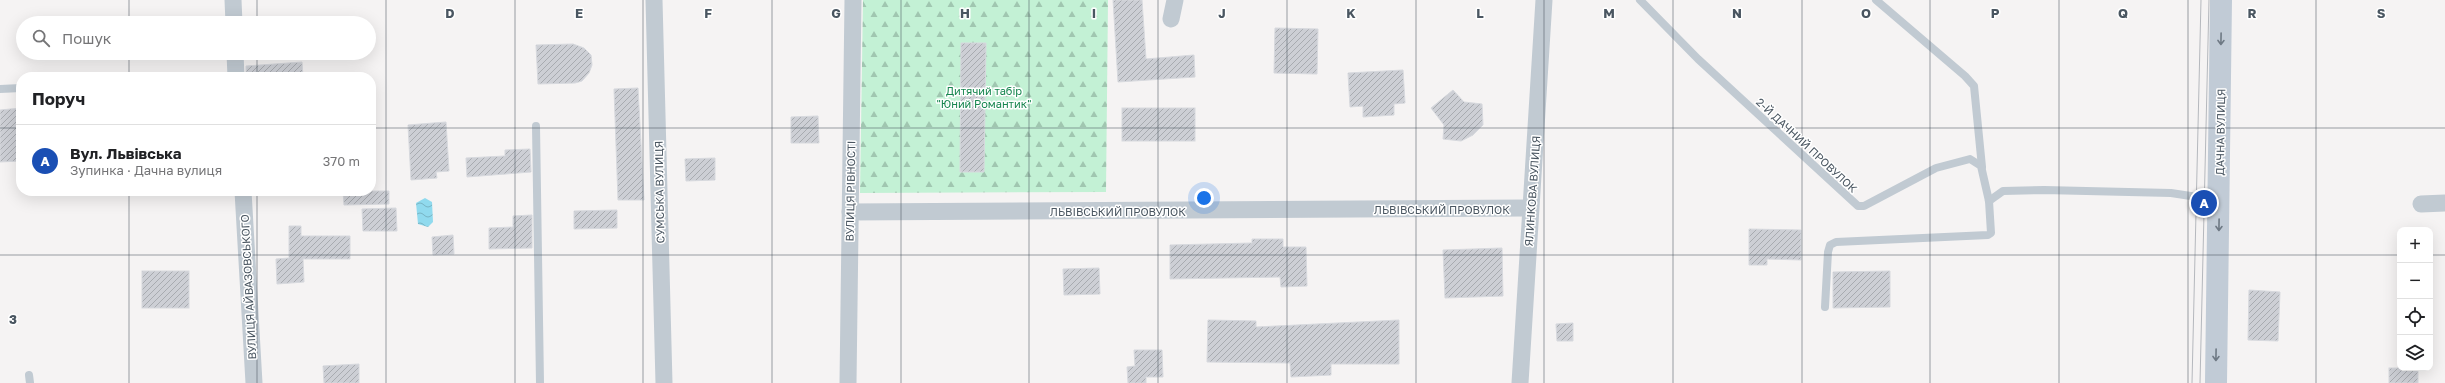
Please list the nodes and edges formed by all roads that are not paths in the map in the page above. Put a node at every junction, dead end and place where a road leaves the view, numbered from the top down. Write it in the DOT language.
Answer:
graph roads {
  1 [pos="233,0"];
  2 [pos="654,0"];
  3 [pos="853,0"];
  4 [pos="1175,0"];
  5 [pos="1544,0"];
  6 [pos="1640,0"];
  7 [pos="1876,0"];
  8 [pos="2221,0"];
  9 [pos="234,16"];
  10 [pos="1171,19"];
  11 [pos="235,60"];
  12 [pos="236,72"];
  13 [pos="16,88"];
  14 [pos="0,89"];
  15 [pos="536,126"];
  16 [pos="1983,172"];
  17 [pos="243,196"];
  18 [pos="2219,200"];
  19 [pos="1989,201"];
  20 [pos="2445,203"];
  21 [pos="2421,204"];
  22 [pos="1530,208"];
  23 [pos="850,212"];
  24 [pos="1825,307"];
  25 [pos="254,383"];
  26 [pos="540,383"];
  27 [pos="664,383"];
  28 [pos="848,383"];
  29 [pos="1520,383"];
  30 [pos="2216,383"];
  1 -- 9 [label="street"];
  2 -- 27 [label="street, СУМСЬКА ВУЛИЦЯ"];
  3 -- 23 [label="street, ВУЛИЦЯ РІВНОСТІ"];
  4 -- 10 [label="street"];
  5 -- 22 [label="street, ЯЛИНКОВА ВУЛИЦЯ"];
  6 -- 16 [label="lane, 2-Й ДАЧНИЙ ПРОВУЛОК"];
  7 -- 16 [label="lane"];
  8 -- 18 [label="main road, ДАЧНА ВУЛИЦЯ, one-way"];
  11 -- 12 [label="street"];
  13 -- 14 [label="lane"];
  15 -- 26 [label="lane"];
  16 -- 19 [label="lane"];
  17 -- 25 [label="street, ВУЛИЦЯ АЙВАЗОВСЬКОГО"];
  18 -- 19 [label="lane"];
  18 -- 30 [label="main road, ДАЧНА ВУЛИЦЯ, one-way"];
  19 -- 24 [label="lane"];
  20 -- 21 [label="street"];
  22 -- 23 [label="street, ЛЬВІВСЬКИЙ ПРОВУЛОК"];
  22 -- 29 [label="street, ЯЛИНКОВА ВУЛИЦЯ"];
  23 -- 28 [label="street, ВУЛИЦЯ РІВНОСТІ"];
}
